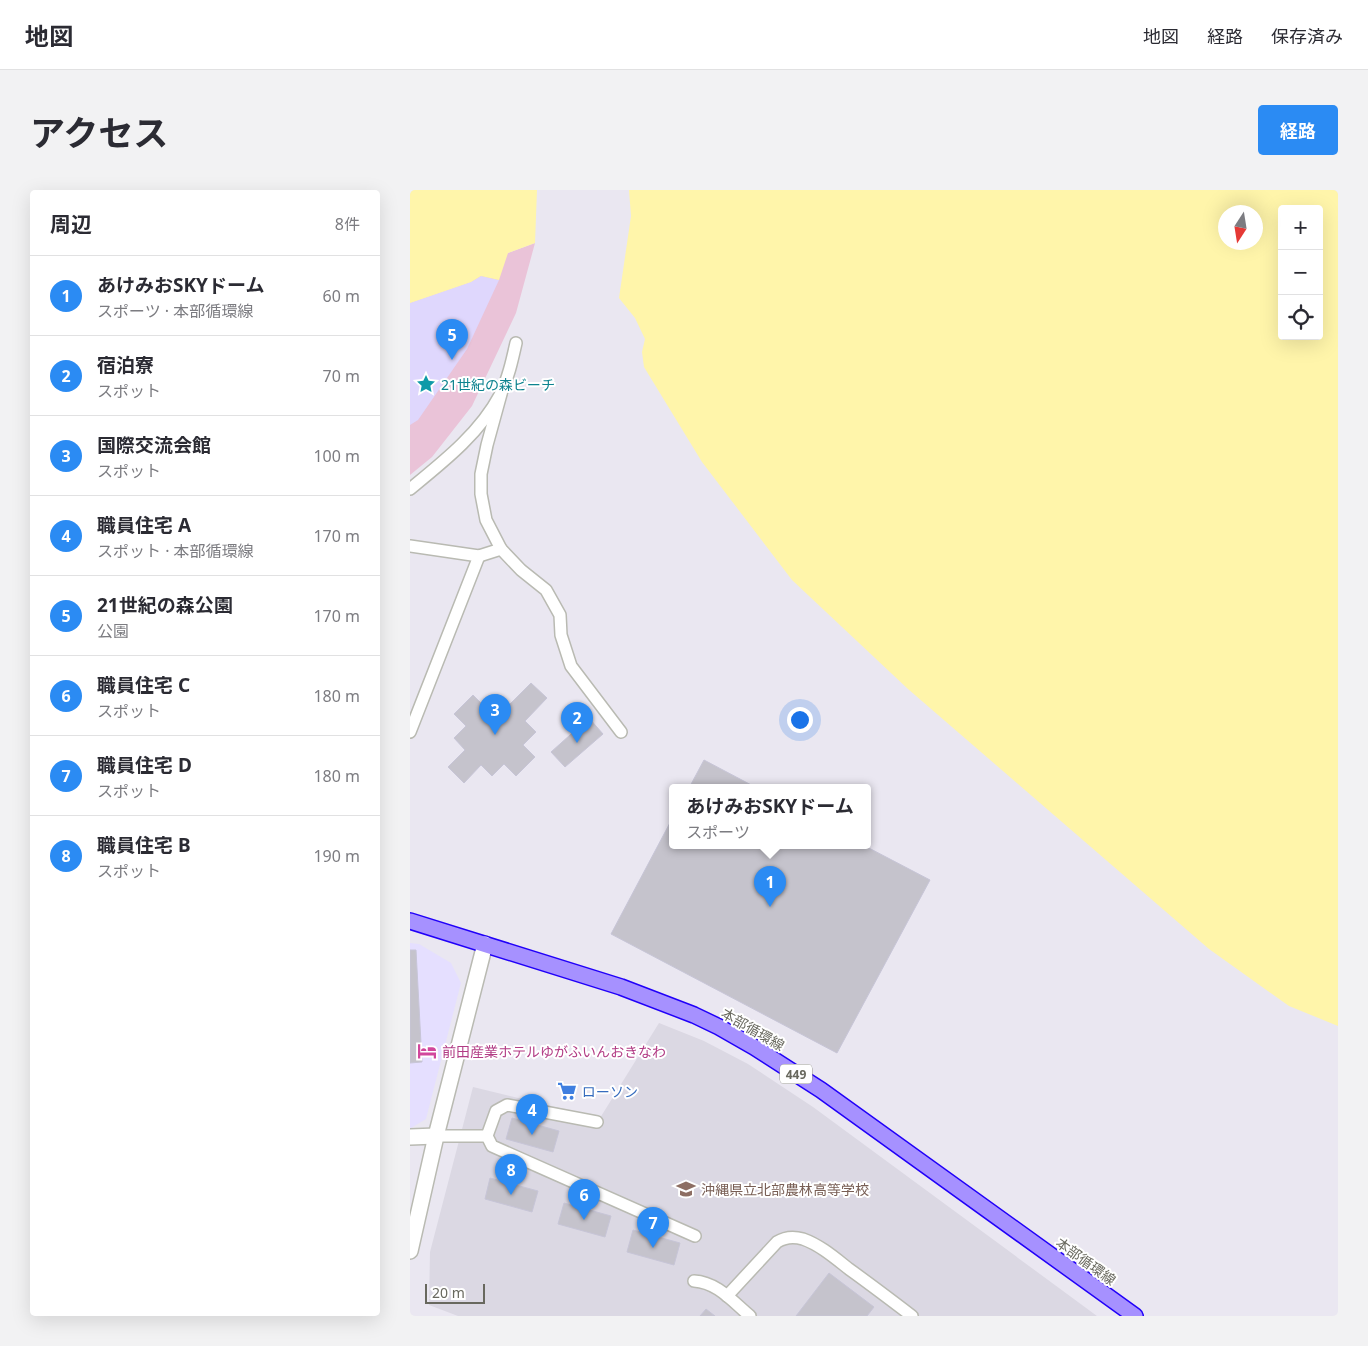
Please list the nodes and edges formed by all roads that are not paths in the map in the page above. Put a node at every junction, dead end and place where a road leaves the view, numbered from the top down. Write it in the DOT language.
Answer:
graph roads {
  1 [pos="516,344"];
  2 [pos="501,394"];
  3 [pos="410,489"];
  4 [pos="410,546"];
  5 [pos="502,549"];
  6 [pos="479,556"];
  7 [pos="410,732"];
  8 [pos="621,732"];
  9 [pos="410,921"];
  10 [pos="485,944"];
  11 [pos="597,1122"];
  12 [pos="436,1136"];
  13 [pos="487,1136"];
  14 [pos="410,1137"];
  15 [pos="695,1236"];
  16 [pos="410,1252"];
  17 [pos="694,1281"];
  18 [pos="727,1296"];
  19 [pos="750,1316"];
  20 [pos="912,1316"];
  21 [pos="1135,1316"];
  1 -- 2 [label="lane"];
  2 -- 3 [label="lane"];
  2 -- 5 [label="lane"];
  4 -- 6 [label="lane"];
  5 -- 6 [label="lane"];
  5 -- 8 [label="lane"];
  6 -- 7 [label="lane"];
  9 -- 10 [label="highway, 本部循環線 / 449"];
  10 -- 12 [label="street"];
  10 -- 21 [label="highway, 本部循環線 / 449"];
  11 -- 13 [label="lane"];
  12 -- 13 [label="lane"];
  12 -- 14 [label="street"];
  12 -- 16 [label="street"];
  13 -- 15 [label="lane"];
  17 -- 18 [label="lane"];
  18 -- 19 [label="lane"];
  18 -- 20 [label="lane"];
}
